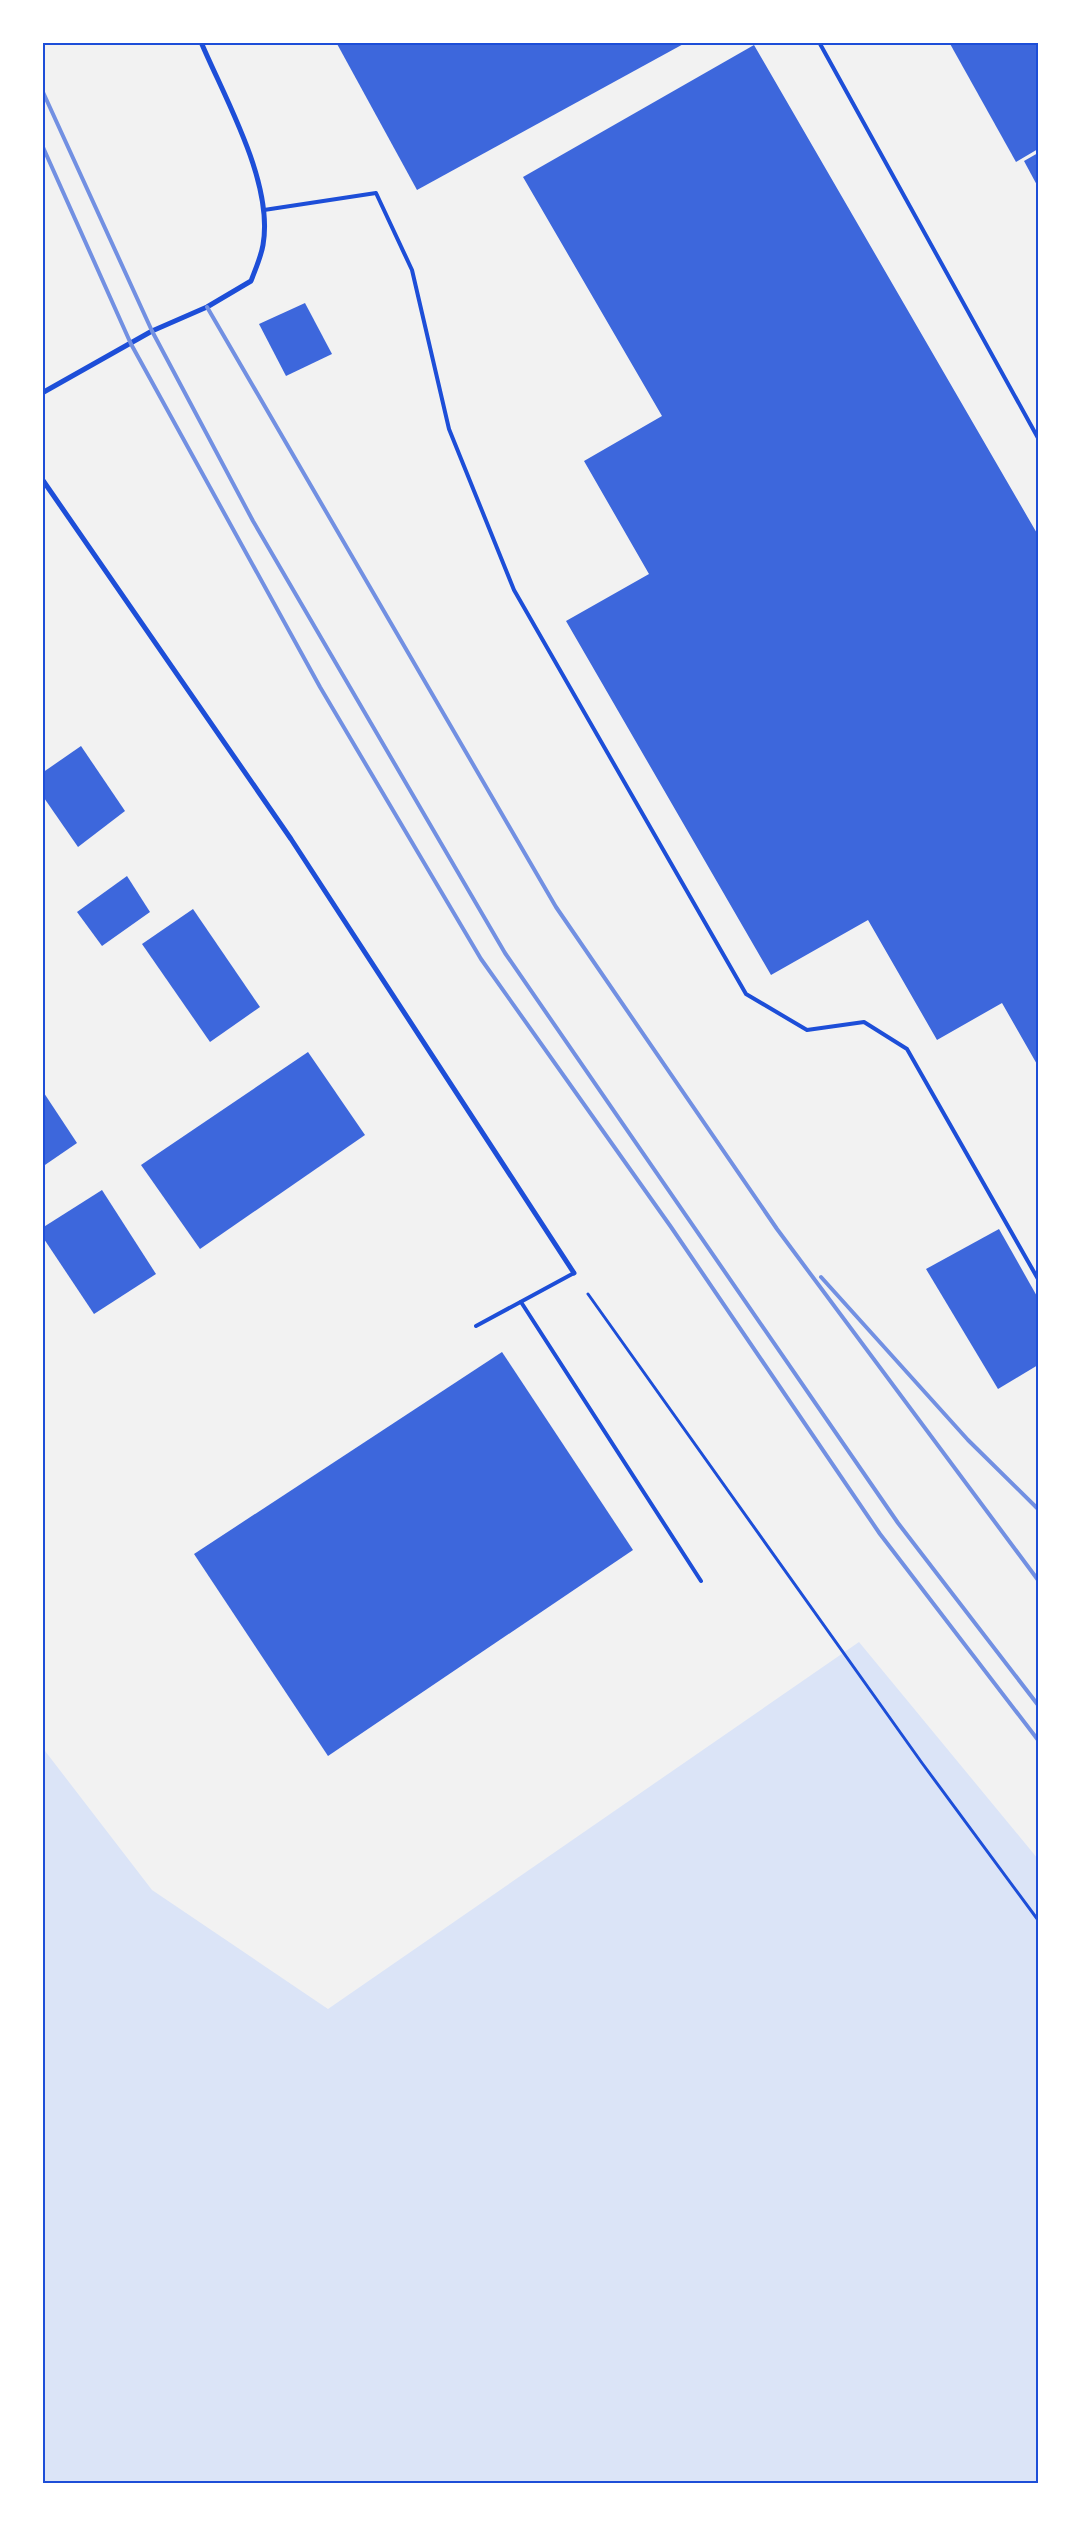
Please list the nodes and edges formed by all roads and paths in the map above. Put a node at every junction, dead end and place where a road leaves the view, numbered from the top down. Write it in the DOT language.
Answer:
graph roads {
  1 [pos="201,42"];
  2 [pos="819,42"];
  3 [pos="264,210"];
  4 [pos="42,393"];
  5 [pos="1038,438"];
  6 [pos="42,479"];
  7 [pos="574,1273"];
  8 [pos="1038,1279"];
  9 [pos="521,1302"];
  10 [pos="476,1326"];
  11 [pos="701,1581"];
  12 [pos="1038,1920"];
  1 -- 3 [label="street"];
  2 -- 5 [label="lane"];
  3 -- 4 [label="street"];
  3 -- 8 [label="lane"];
  6 -- 7 [label="street"];
  7 -- 9 [label="lane"];
  7 -- 12 [label="path"];
  9 -- 10 [label="lane"];
  9 -- 11 [label="lane"];
}
